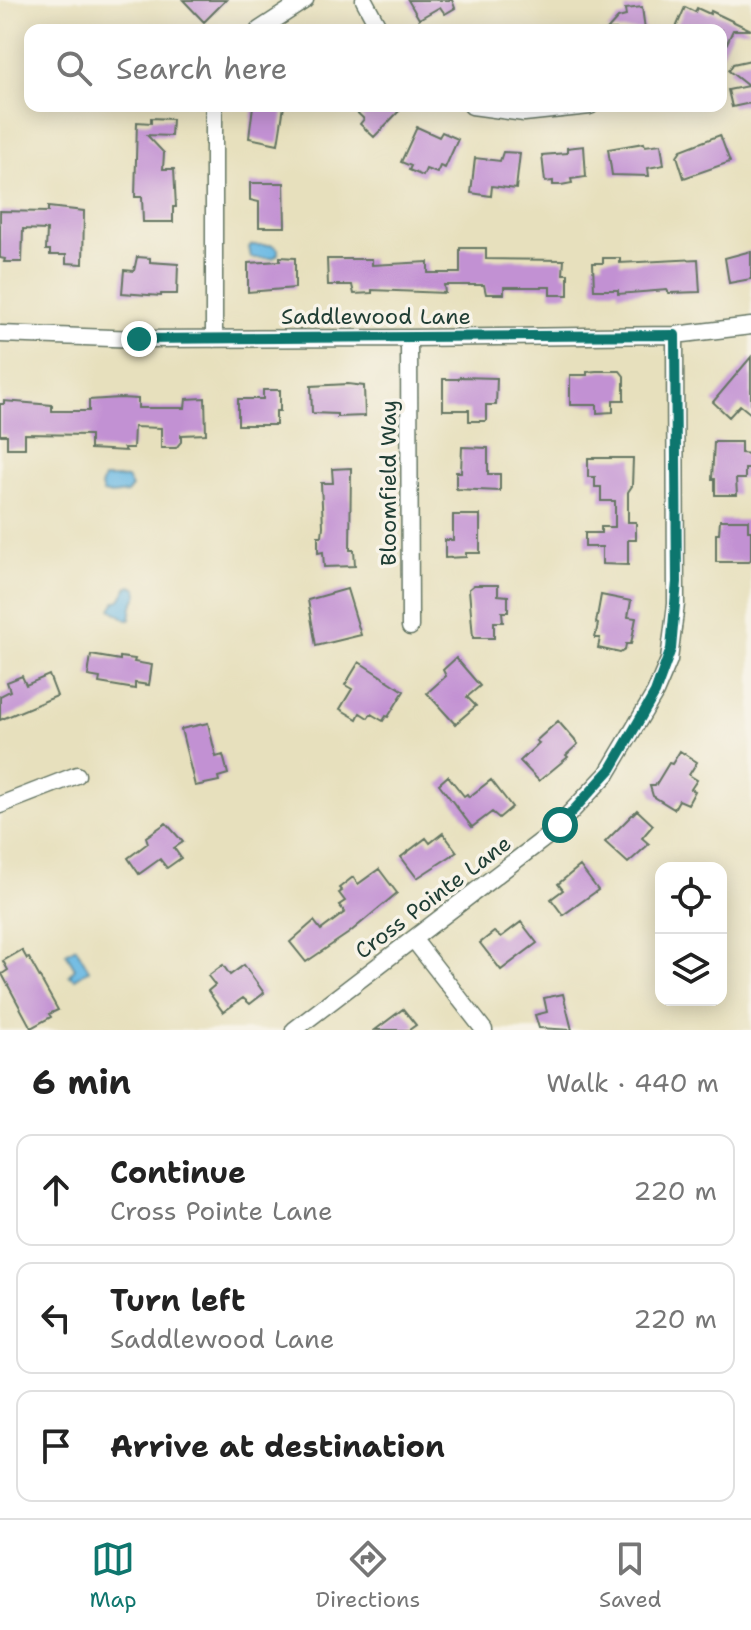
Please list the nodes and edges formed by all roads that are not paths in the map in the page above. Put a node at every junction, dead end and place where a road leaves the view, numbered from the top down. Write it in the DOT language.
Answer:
graph roads {
  1 [pos="305,0"];
  2 [pos="364,0"];
  3 [pos="268,24"];
  4 [pos="377,24"];
  5 [pos="214,112"];
  6 [pos="751,326"];
  7 [pos="0,334"];
  8 [pos="675,335"];
  9 [pos="409,338"];
  10 [pos="214,339"];
  11 [pos="410,627"];
  12 [pos="77,775"];
  13 [pos="0,805"];
  14 [pos="414,940"];
  15 [pos="294,1030"];
  16 [pos="484,1030"];
  1 -- 3 [label="street"];
  2 -- 4 [label="street"];
  5 -- 10 [label="street"];
  6 -- 8 [label="street, Saddlewood Lane"];
  7 -- 10 [label="street, Saddlewood Lane"];
  8 -- 9 [label="street, Saddlewood Lane"];
  8 -- 14 [label="street, Cross Pointe Lane"];
  9 -- 10 [label="street, Saddlewood Lane"];
  9 -- 11 [label="street, Bloomfield Way"];
  12 -- 13 [label="street"];
  14 -- 15 [label="street, Cross Pointe Lane"];
  14 -- 16 [label="street"];
}
